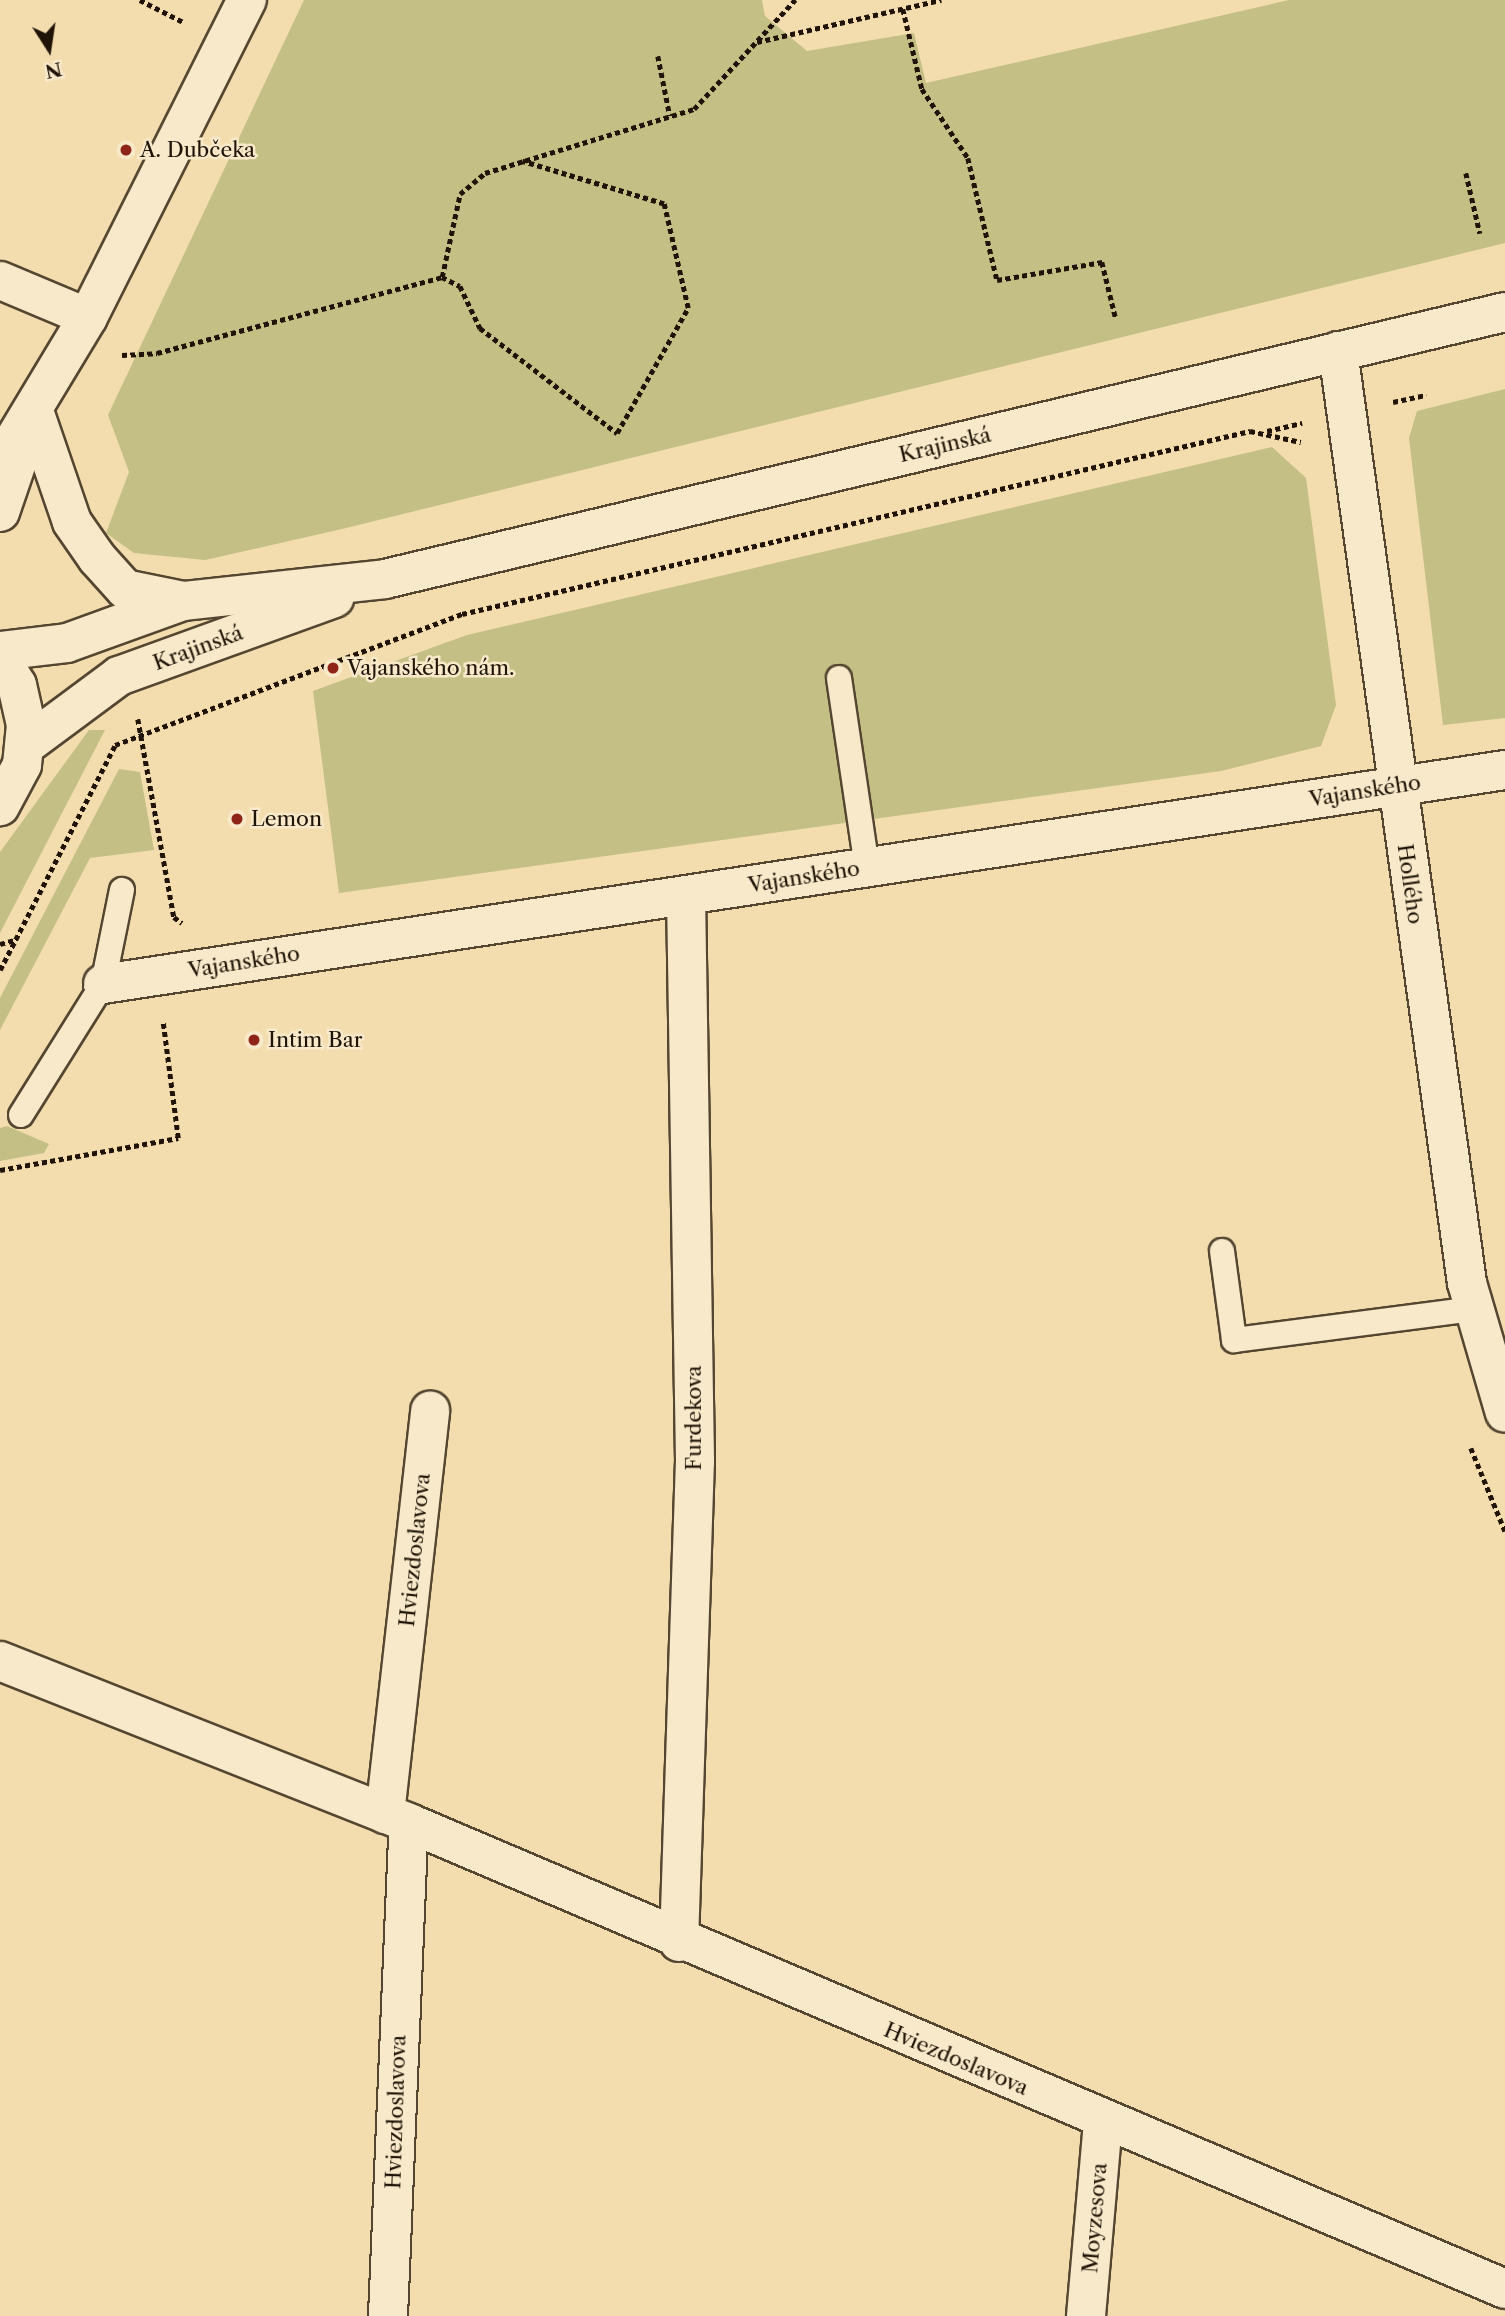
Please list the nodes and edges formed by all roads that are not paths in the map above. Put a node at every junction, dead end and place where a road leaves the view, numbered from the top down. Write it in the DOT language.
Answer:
graph roads {
  1 [pos="247,0"];
  2 [pos="0,281"];
  3 [pos="1505,312"];
  4 [pos="81,330"];
  5 [pos="1338,351"];
  6 [pos="34,411"];
  7 [pos="0,463"];
  8 [pos="0,512"];
  9 [pos="385,579"];
  10 [pos="183,601"];
  11 [pos="0,651"];
  12 [pos="0,658"];
  13 [pos="839,678"];
  14 [pos="26,745"];
  15 [pos="1505,770"];
  16 [pos="1395,787"];
  17 [pos="0,806"];
  18 [pos="867,867"];
  19 [pos="122,890"];
  20 [pos="686,895"];
  21 [pos="103,984"];
  22 [pos="21,1115"];
  23 [pos="1222,1251"];
  24 [pos="1474,1308"];
  25 [pos="430,1410"];
  26 [pos="1505,1413"];
  27 [pos="0,1661"];
  28 [pos="397,1818"];
  29 [pos="679,1942"];
  30 [pos="1103,2121"];
  31 [pos="1505,2288"];
  32 [pos="388,2316"];
  33 [pos="1086,2316"];
  1 -- 4 [label="street"];
  2 -- 4 [label="street"];
  3 -- 5 [label="street, Krajinská"];
  4 -- 6 [label="street"];
  5 -- 9 [label="street, Krajinská"];
  5 -- 16 [label="street, Hollého"];
  6 -- 7 [label="street"];
  6 -- 8 [label="street"];
  6 -- 10 [label="street"];
  9 -- 10 [label="street, Krajinská"];
  9 -- 14 [label="street, Krajinská"];
  10 -- 11 [label="street, Krajinská"];
  12 -- 14 [label="street"];
  13 -- 18 [label="lane"];
  14 -- 17 [label="street"];
  15 -- 16 [label="street, Vajanského"];
  16 -- 18 [label="street, Vajanského"];
  16 -- 24 [label="street, Hollého"];
  18 -- 20 [label="street, Vajanského"];
  19 -- 21 [label="lane"];
  20 -- 21 [label="street, Vajanského"];
  20 -- 29 [label="street, Furdekova"];
  21 -- 22 [label="lane"];
  23 -- 24 [label="lane"];
  24 -- 26 [label="street, Hollého"];
  25 -- 28 [label="street, Hviezdoslavova"];
  27 -- 28 [label="street, Hviezdoslavova"];
  28 -- 29 [label="street, Hviezdoslavova"];
  28 -- 32 [label="street, Hviezdoslavova"];
  29 -- 30 [label="street, Hviezdoslavova"];
  30 -- 31 [label="street, Hviezdoslavova"];
  30 -- 33 [label="street, Moyzesova"];
}
